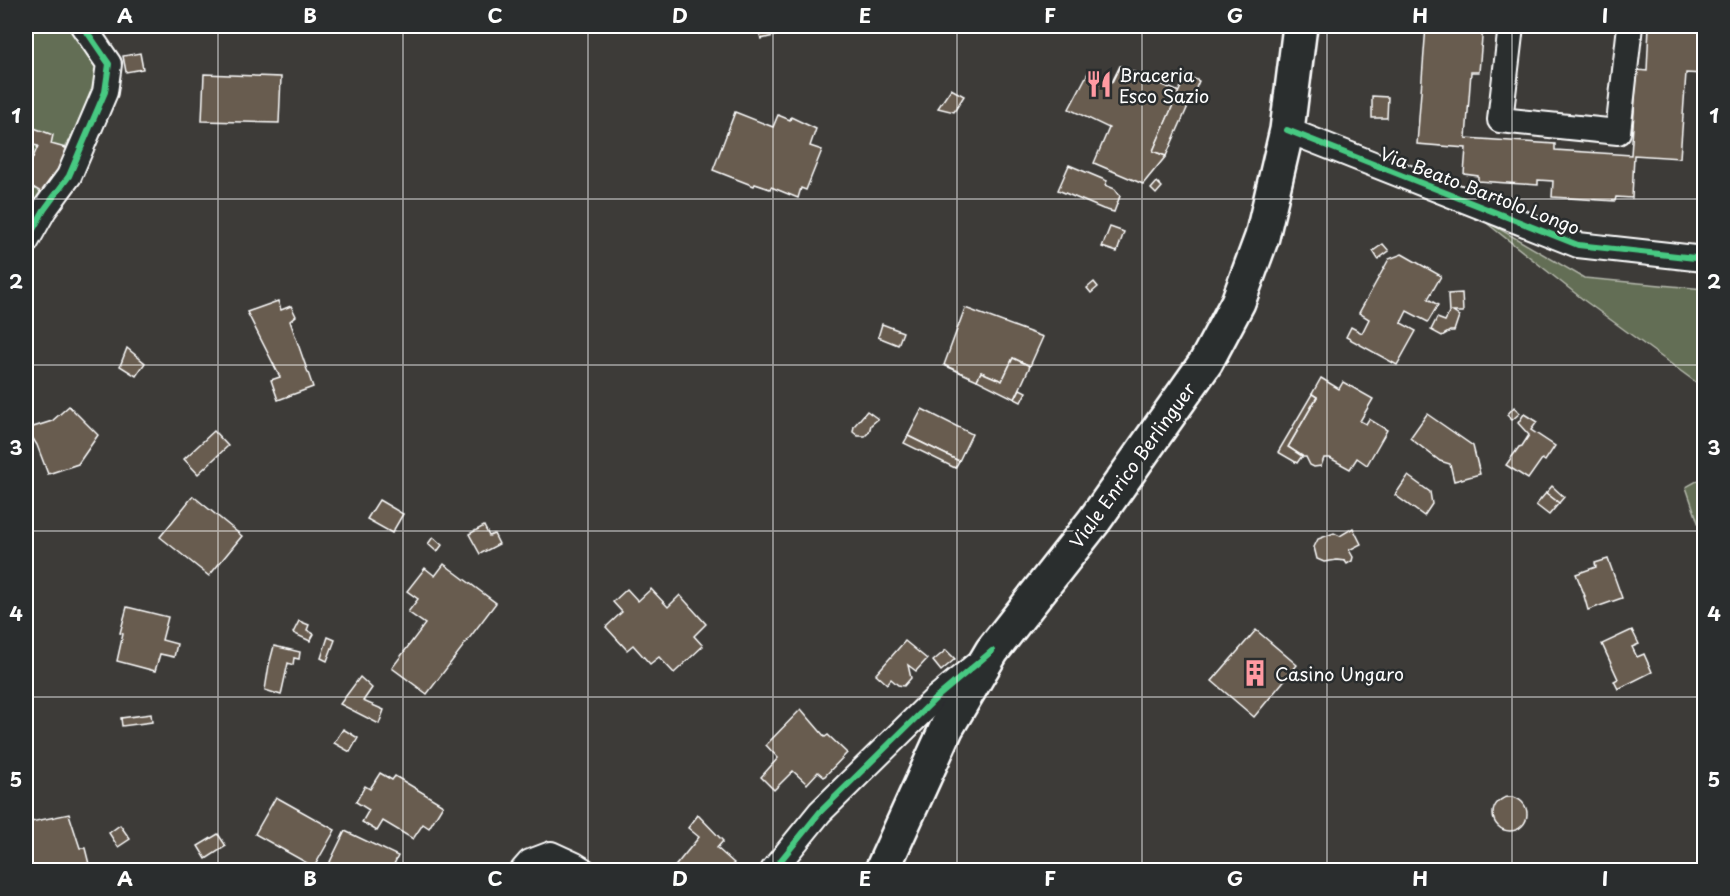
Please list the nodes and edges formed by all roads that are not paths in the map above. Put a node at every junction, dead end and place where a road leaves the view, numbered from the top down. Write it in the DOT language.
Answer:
graph roads {
  1 [pos="83,26"];
  2 [pos="1300,26"];
  3 [pos="1511,26"];
  4 [pos="1630,26"];
  5 [pos="1287,130"];
  6 [pos="26,242"];
  7 [pos="1704,260"];
  8 [pos="992,651"];
  9 [pos="524,870"];
  10 [pos="582,870"];
  11 [pos="773,870"];
  12 [pos="882,870"];
  1 -- 6 [label="street"];
  2 -- 5 [label="main road, Viale Enrico Berlinguer"];
  3 -- 4 [label="street"];
  5 -- 7 [label="street, Via Beato Bartolo Longo"];
  5 -- 8 [label="main road, Viale Enrico Berlinguer"];
  8 -- 11 [label="street"];
  8 -- 12 [label="main road, Viale Enrico Berlinguer"];
  9 -- 10 [label="street"];
}
